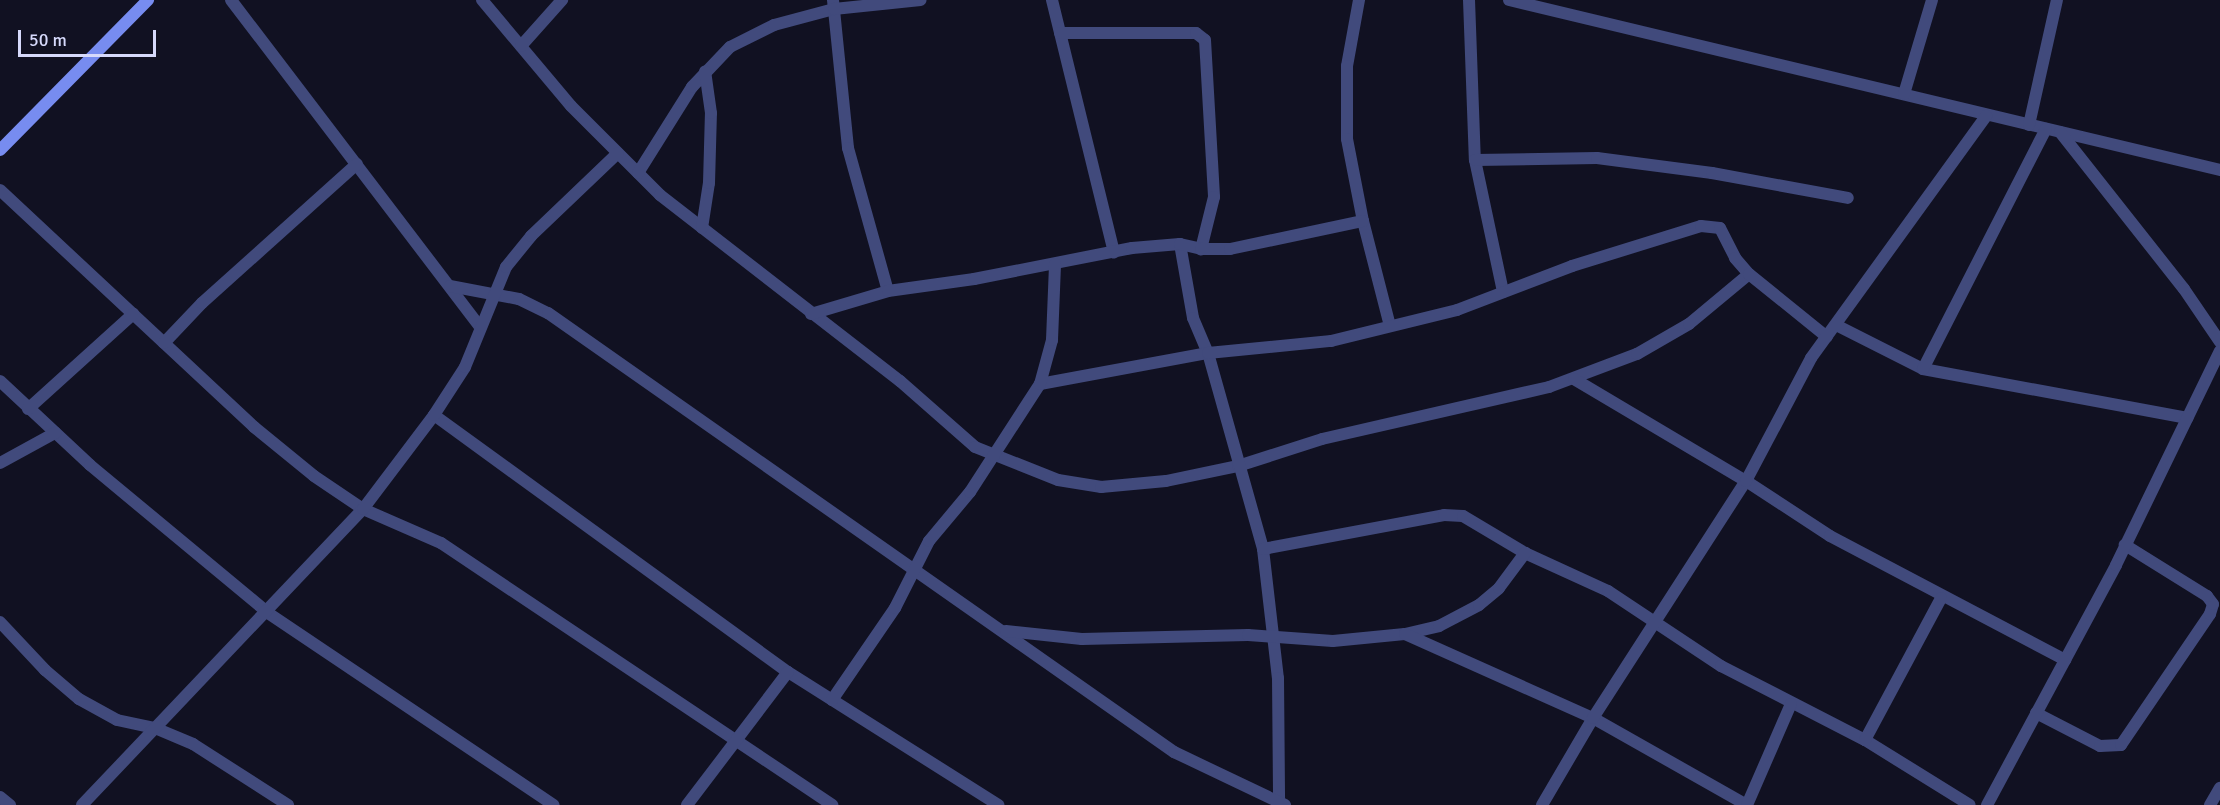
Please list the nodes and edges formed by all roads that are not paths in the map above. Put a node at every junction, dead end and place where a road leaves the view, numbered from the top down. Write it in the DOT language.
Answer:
graph roads {
  1 [pos="148,0"];
  2 [pos="231,0"];
  3 [pos="482,0"];
  4 [pos="562,0"];
  5 [pos="921,0"];
  6 [pos="1052,0"];
  7 [pos="1359,0"];
  8 [pos="1469,0"];
  9 [pos="1509,0"];
  10 [pos="1932,0"];
  11 [pos="2057,0"];
  12 [pos="833,4"];
  13 [pos="1060,33"];
  14 [pos="521,46"];
  15 [pos="705,71"];
  16 [pos="1904,94"];
  17 [pos="1986,116"];
  18 [pos="2029,125"];
  19 [pos="2046,129"];
  20 [pos="2060,132"];
  21 [pos="0,150"];
  22 [pos="618,153"];
  23 [pos="1475,160"];
  24 [pos="357,164"];
  25 [pos="2220,170"];
  26 [pos="638,173"];
  27 [pos="0,190"];
  28 [pos="1848,198"];
  29 [pos="1363,221"];
  30 [pos="702,228"];
  31 [pos="1180,244"];
  32 [pos="1201,249"];
  33 [pos="1114,252"];
  34 [pos="1055,264"];
  35 [pos="1749,274"];
  36 [pos="450,286"];
  37 [pos="888,291"];
  38 [pos="492,292"];
  39 [pos="1503,292"];
  40 [pos="133,314"];
  41 [pos="811,314"];
  42 [pos="479,325"];
  43 [pos="1836,325"];
  44 [pos="1390,326"];
  45 [pos="1827,337"];
  46 [pos="2220,342"];
  47 [pos="164,343"];
  48 [pos="2220,351"];
  49 [pos="1208,353"];
  50 [pos="1923,369"];
  51 [pos="1574,379"];
  52 [pos="0,381"];
  53 [pos="1040,384"];
  54 [pos="28,409"];
  55 [pos="434,415"];
  56 [pos="2187,418"];
  57 [pos="55,433"];
  58 [pos="994,457"];
  59 [pos="0,463"];
  60 [pos="1238,466"];
  61 [pos="1746,481"];
  62 [pos="363,509"];
  63 [pos="2125,545"];
  64 [pos="1263,549"];
  65 [pos="1525,553"];
  66 [pos="917,570"];
  67 [pos="1941,598"];
  68 [pos="268,613"];
  69 [pos="1656,620"];
  70 [pos="0,622"];
  71 [pos="1004,631"];
  72 [pos="1405,634"];
  73 [pos="1275,636"];
  74 [pos="2065,660"];
  75 [pos="788,672"];
  76 [pos="832,700"];
  77 [pos="1791,704"];
  78 [pos="2036,713"];
  79 [pos="1593,718"];
  80 [pos="155,728"];
  81 [pos="1865,740"];
  82 [pos="737,741"];
  83 [pos="2220,789"];
  84 [pos="0,797"];
  85 [pos="1282,804"];
  86 [pos="10,805"];
  87 [pos="82,805"];
  88 [pos="288,805"];
  89 [pos="554,805"];
  90 [pos="687,805"];
  91 [pos="833,805"];
  92 [pos="998,805"];
  93 [pos="1542,805"];
  94 [pos="1747,805"];
  95 [pos="1970,805"];
  96 [pos="1987,805"];
  97 [pos="2210,805"];
  1 -- 21 [label="main road"];
  2 -- 24 [label="street"];
  3 -- 14 [label="street"];
  4 -- 14 [label="street"];
  5 -- 12 [label="street"];
  6 -- 13 [label="street"];
  7 -- 29 [label="street"];
  8 -- 23 [label="street"];
  9 -- 16 [label="street"];
  10 -- 16 [label="street"];
  11 -- 18 [label="street"];
  12 -- 15 [label="street"];
  12 -- 37 [label="street"];
  13 -- 32 [label="street"];
  13 -- 33 [label="street"];
  14 -- 22 [label="street"];
  15 -- 26 [label="street"];
  15 -- 30 [label="street"];
  16 -- 17 [label="street"];
  17 -- 18 [label="street"];
  17 -- 43 [label="street"];
  18 -- 19 [label="street"];
  19 -- 20 [label="street"];
  19 -- 50 [label="street"];
  20 -- 25 [label="street"];
  20 -- 46 [label="street"];
  22 -- 26 [label="street"];
  22 -- 38 [label="street"];
  23 -- 28 [label="street"];
  23 -- 39 [label="street"];
  24 -- 36 [label="street"];
  24 -- 47 [label="street"];
  26 -- 30 [label="street"];
  27 -- 40 [label="street"];
  29 -- 32 [label="street"];
  29 -- 44 [label="street"];
  30 -- 41 [label="street"];
  31 -- 32 [label="street"];
  31 -- 33 [label="street"];
  31 -- 49 [label="street"];
  33 -- 34 [label="street"];
  34 -- 37 [label="street"];
  34 -- 53 [label="street"];
  35 -- 39 [label="street"];
  35 -- 45 [label="street"];
  35 -- 51 [label="street"];
  36 -- 38 [label="street"];
  36 -- 42 [label="street"];
  37 -- 41 [label="street"];
  38 -- 42 [label="street"];
  38 -- 66 [label="street"];
  39 -- 44 [label="street"];
  40 -- 47 [label="street"];
  40 -- 54 [label="street"];
  41 -- 58 [label="street"];
  42 -- 55 [label="street"];
  43 -- 45 [label="street"];
  43 -- 50 [label="street"];
  44 -- 49 [label="street"];
  45 -- 61 [label="street"];
  47 -- 62 [label="street"];
  48 -- 56 [label="street"];
  49 -- 53 [label="street"];
  49 -- 60 [label="street"];
  50 -- 56 [label="street"];
  51 -- 60 [label="street"];
  51 -- 61 [label="street"];
  52 -- 54 [label="street"];
  53 -- 58 [label="street"];
  54 -- 57 [label="street"];
  55 -- 62 [label="street"];
  55 -- 75 [label="street"];
  56 -- 63 [label="street"];
  57 -- 59 [label="street"];
  57 -- 68 [label="street"];
  58 -- 60 [label="street"];
  58 -- 66 [label="street"];
  60 -- 64 [label="street"];
  61 -- 67 [label="street"];
  61 -- 69 [label="street"];
  62 -- 68 [label="street"];
  62 -- 82 [label="street"];
  63 -- 74 [label="street"];
  63 -- 78 [label="street"];
  64 -- 65 [label="street"];
  64 -- 73 [label="street"];
  65 -- 69 [label="street"];
  65 -- 72 [label="street"];
  66 -- 71 [label="street"];
  66 -- 76 [label="street"];
  67 -- 74 [label="street"];
  67 -- 81 [label="street"];
  68 -- 80 [label="street"];
  68 -- 89 [label="street"];
  69 -- 77 [label="street"];
  69 -- 79 [label="street"];
  70 -- 80 [label="street"];
  71 -- 73 [label="street"];
  71 -- 85 [label="street"];
  72 -- 73 [label="street"];
  72 -- 79 [label="street"];
  73 -- 85 [label="street"];
  74 -- 78 [label="street"];
  75 -- 76 [label="street"];
  75 -- 82 [label="street"];
  76 -- 92 [label="street"];
  77 -- 81 [label="street"];
  77 -- 94 [label="street"];
  78 -- 96 [label="street"];
  79 -- 93 [label="street"];
  79 -- 94 [label="street"];
  80 -- 87 [label="street"];
  80 -- 88 [label="street"];
  81 -- 95 [label="street"];
  82 -- 90 [label="street"];
  82 -- 91 [label="street"];
  83 -- 97 [label="street"];
  84 -- 86 [label="street"];
}
